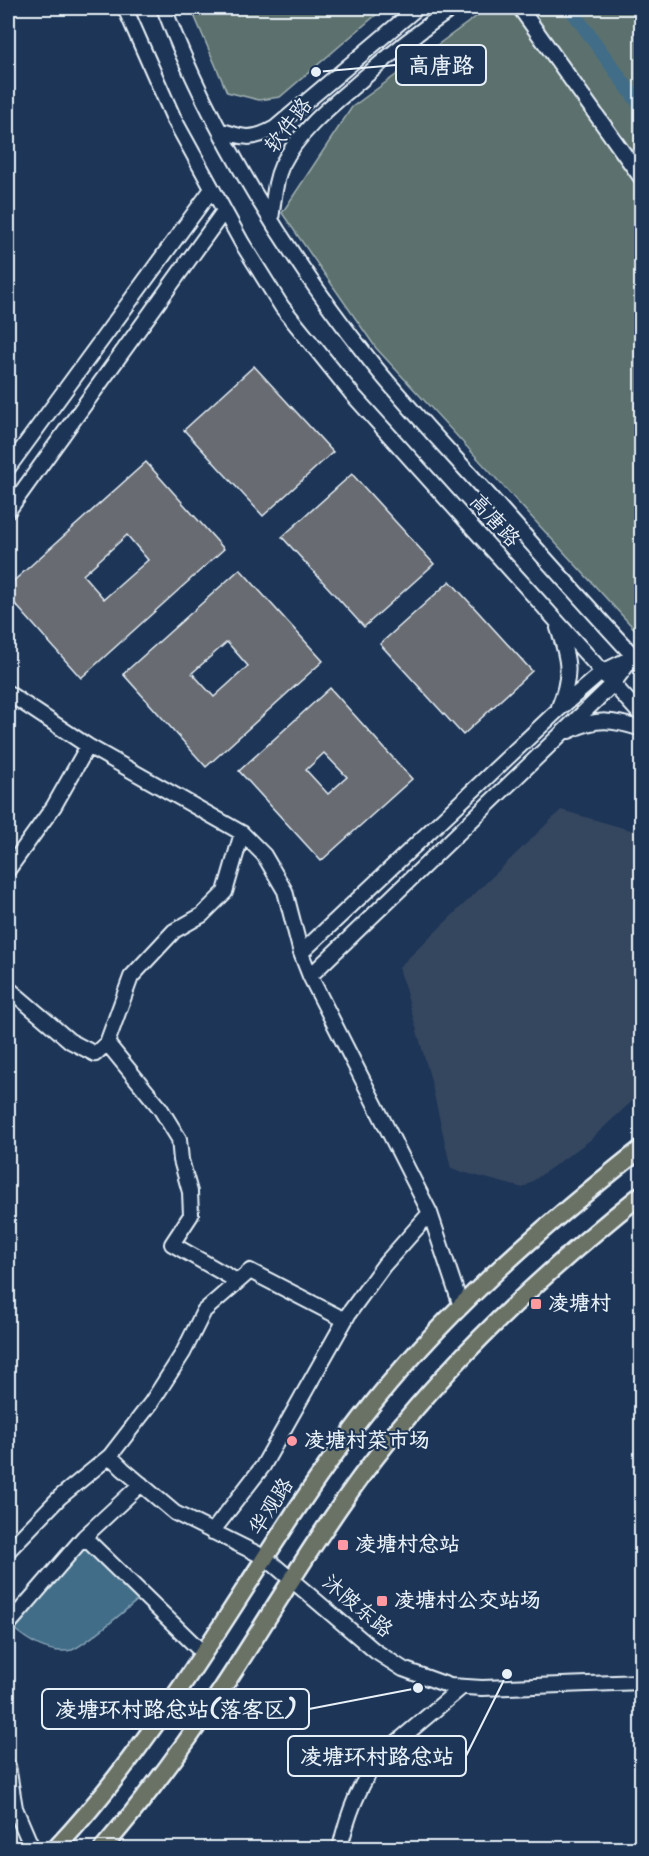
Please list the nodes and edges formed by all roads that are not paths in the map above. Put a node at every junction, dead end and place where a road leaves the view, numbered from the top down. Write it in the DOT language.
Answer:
graph roads {
  1 [pos="125,8"];
  2 [pos="164,8"];
  3 [pos="417,8"];
  4 [pos="453,8"];
  5 [pos="520,8"];
  6 [pos="324,87"];
  7 [pos="337,101"];
  8 [pos="220,130"];
  9 [pos="642,179"];
  10 [pos="212,189"];
  11 [pos="224,212"];
  12 [pos="271,219"];
  13 [pos="8,468"];
  14 [pos="8,511"];
  15 [pos="555,620"];
  16 [pos="638,661"];
  17 [pos="602,672"];
  18 [pos="612,685"];
  19 [pos="8,693"];
  20 [pos="558,710"];
  21 [pos="642,716"];
  22 [pos="642,729"];
  23 [pos="559,737"];
  24 [pos="88,746"];
  25 [pos="242,833"];
  26 [pos="8,870"];
  27 [pos="301,953"];
  28 [pos="310,976"];
  29 [pos="8,988"];
  30 [pos="106,1044"];
  31 [pos="642,1148"];
  32 [pos="642,1194"];
  33 [pos="430,1213"];
  34 [pos="237,1281"];
  35 [pos="461,1306"];
  36 [pos="345,1320"];
  37 [pos="110,1456"];
  38 [pos="141,1484"];
  39 [pos="212,1532"];
  40 [pos="84,1537"];
  41 [pos="8,1551"];
  42 [pos="266,1558"];
  43 [pos="292,1579"];
  44 [pos="8,1625"];
  45 [pos="203,1653"];
  46 [pos="642,1682"];
  47 [pos="462,1687"];
  48 [pos="8,1766"];
  49 [pos="32,1848"];
  50 [pos="56,1848"];
  51 [pos="103,1848"];
  52 [pos="340,1848"];
  1 -- 10 [label="street, 高唐路"];
  2 -- 8 [label="street, 高唐路"];
  3 -- 6 [label="street, 软件路"];
  4 -- 7 [label="street, 软件路"];
  5 -- 9 [label="street"];
  6 -- 7 [label="street"];
  6 -- 8 [label="street, 软件路"];
  7 -- 12 [label="street, 软件路"];
  8 -- 12 [label="street, 高唐路"];
  10 -- 11 [label="street, 高唐路"];
  10 -- 13 [label="street"];
  11 -- 14 [label="street"];
  11 -- 15 [label="street, 高唐路"];
  12 -- 16 [label="street, 高唐路"];
  15 -- 17 [label="street, 高唐路"];
  15 -- 20 [label="street"];
  16 -- 17 [label="street"];
  16 -- 18 [label="street"];
  17 -- 18 [label="street, 高唐路"];
  17 -- 20 [label="street"];
  18 -- 21 [label="street, 高唐路"];
  18 -- 23 [label="street"];
  19 -- 24 [label="street"];
  20 -- 27 [label="street"];
  22 -- 23 [label="street"];
  23 -- 28 [label="street"];
  24 -- 25 [label="street"];
  24 -- 26 [label="street"];
  25 -- 27 [label="street"];
  25 -- 30 [label="street"];
  27 -- 28 [label="street"];
  28 -- 33 [label="street"];
  29 -- 30 [label="street"];
  30 -- 34 [label="street"];
  31 -- 35 [label="main road, 华观路"];
  32 -- 43 [label="main road"];
  33 -- 35 [label="street"];
  33 -- 36 [label="street"];
  34 -- 36 [label="street"];
  34 -- 37 [label="street"];
  35 -- 42 [label="main road, 华观路"];
  36 -- 39 [label="street"];
  37 -- 38 [label="street, 沐陂东路"];
  37 -- 41 [label="street"];
  38 -- 39 [label="street, 沐陂东路"];
  38 -- 40 [label="street"];
  39 -- 42 [label="street, 沐陂东路"];
  40 -- 44 [label="street"];
  40 -- 45 [label="street"];
  42 -- 43 [label="street, 沐陂东路"];
  42 -- 45 [label="main road, 华观路"];
  43 -- 47 [label="street, 沐陂东路"];
  43 -- 51 [label="main road"];
  45 -- 50 [label="main road, 华观路"];
  46 -- 47 [label="street, 沐陂东路"];
  47 -- 52 [label="street"];
  48 -- 49 [label="street"];
}
